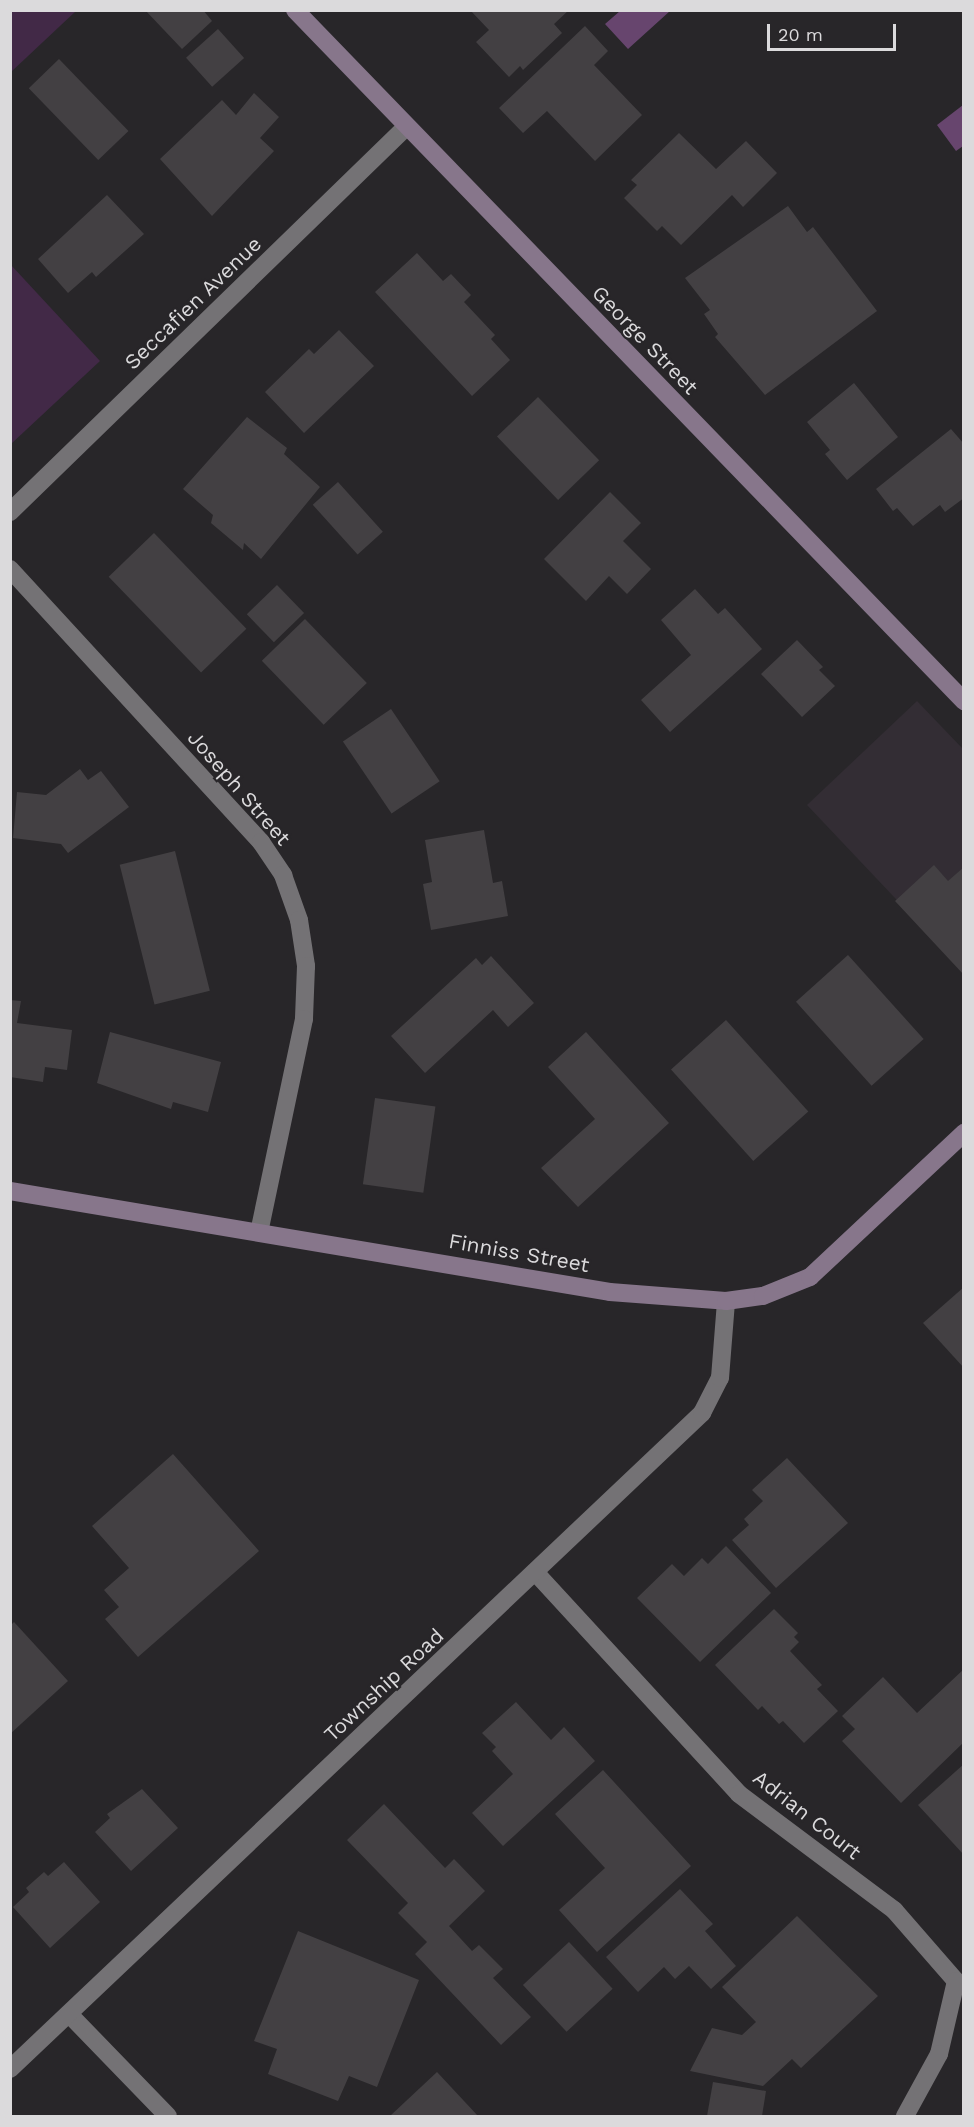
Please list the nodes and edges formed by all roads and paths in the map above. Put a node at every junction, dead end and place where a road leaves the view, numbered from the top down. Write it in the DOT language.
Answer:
graph roads {
  1 [pos="295,10"];
  2 [pos="406,127"];
  3 [pos="10,512"];
  4 [pos="10,569"];
  5 [pos="963,700"];
  6 [pos="963,1133"];
  7 [pos="10,1191"];
  8 [pos="259,1232"];
  9 [pos="726,1301"];
  10 [pos="535,1572"];
  11 [pos="69,2014"];
  12 [pos="10,2069"];
  13 [pos="168,2116"];
  14 [pos="905,2116"];
  1 -- 2 [label="street, George Street"];
  2 -- 3 [label="street, Seccafien Avenue"];
  2 -- 5 [label="street, George Street"];
  4 -- 8 [label="street, Joseph Street"];
  6 -- 9 [label="street, Finniss Street"];
  7 -- 8 [label="street, Finniss Street"];
  8 -- 9 [label="street, Finniss Street"];
  9 -- 10 [label="street, Township Road"];
  10 -- 11 [label="street, Township Road"];
  10 -- 14 [label="street, Adrian Court"];
  11 -- 12 [label="street, Township Road"];
  11 -- 13 [label="street"];
}
